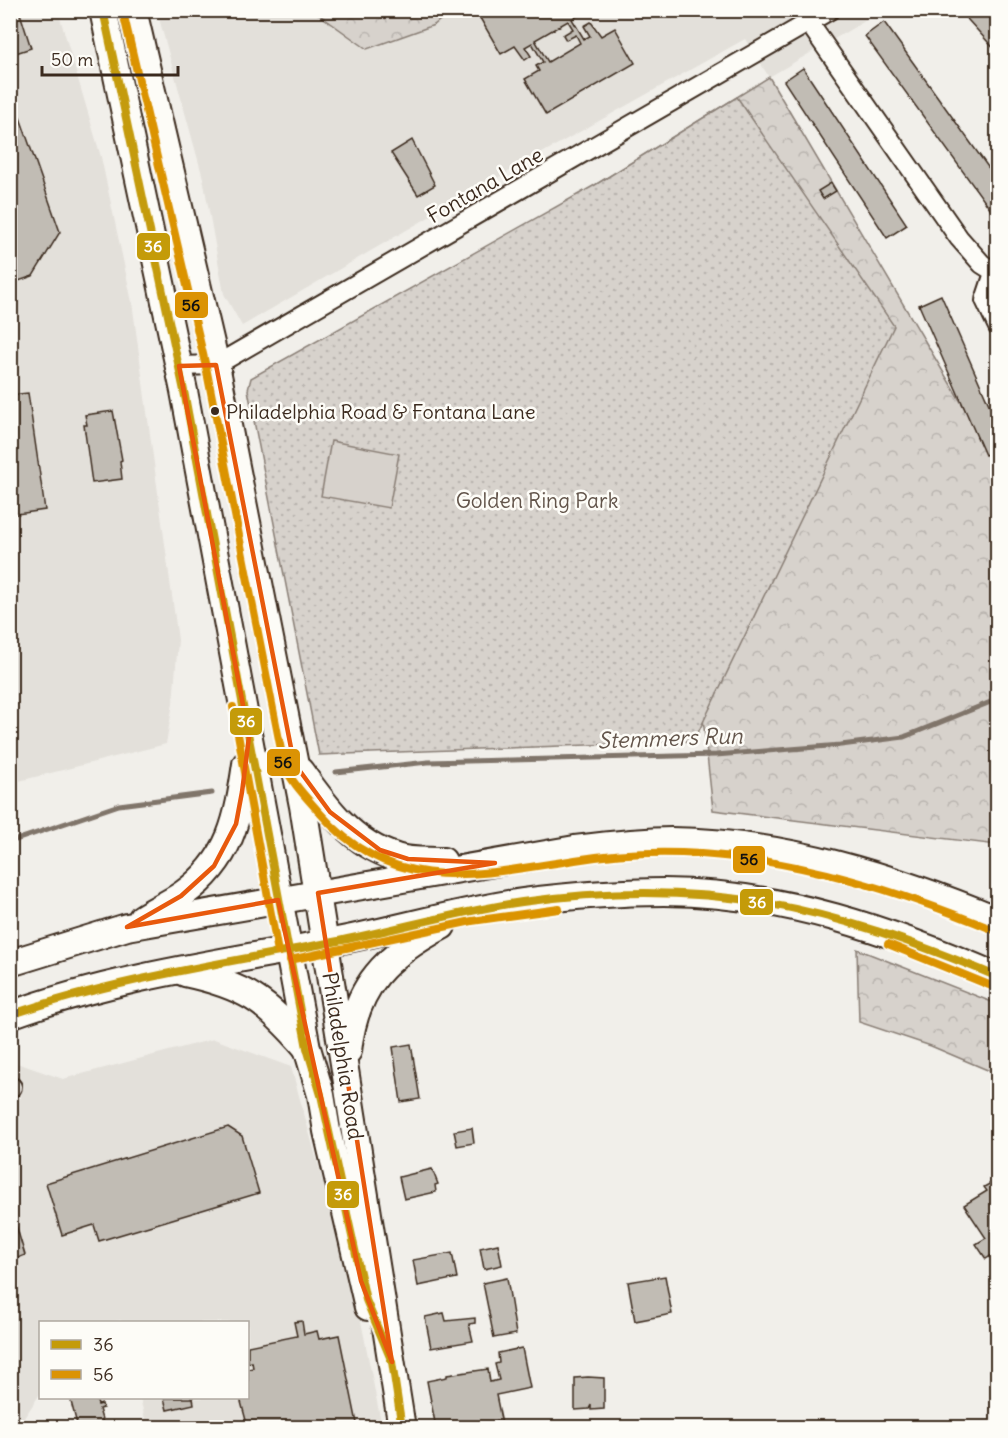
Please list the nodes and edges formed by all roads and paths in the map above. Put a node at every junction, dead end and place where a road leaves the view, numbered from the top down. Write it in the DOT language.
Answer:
graph roads {
  1 [pos="103,10"];
  2 [pos="134,10"];
  3 [pos="830,10"];
  4 [pos="809,23"];
  5 [pos="996,273"];
  6 [pos="998,327"];
  7 [pos="216,365"];
  8 [pos="178,366"];
  9 [pos="249,737"];
  10 [pos="294,763"];
  11 [pos="495,863"];
  12 [pos="318,893"];
  13 [pos="278,900"];
  14 [pos="470,911"];
  15 [pos="998,920"];
  16 [pos="127,927"];
  17 [pos="326,943"];
  18 [pos="288,950"];
  19 [pos="10,963"];
  20 [pos="176,972"];
  21 [pos="998,977"];
  22 [pos="10,1016"];
  23 [pos="307,1048"];
  24 [pos="346,1078"];
  25 [pos="392,1362"];
  26 [pos="402,1428"];
  1 -- 8 [label="main road, Philadelphia Road"];
  2 -- 7 [label="main road, Philadelphia Road"];
  3 -- 4 [label="street, Fontana Lane"];
  4 -- 5 [label="street"];
  4 -- 7 [label="street, Fontana Lane"];
  5 -- 6 [label="street"];
  7 -- 8 [label="street, Fontana Lane"];
  7 -- 10 [label="main road, Philadelphia Road"];
  8 -- 9 [label="main road, Philadelphia Road"];
  9 -- 13 [label="main road, Philadelphia Road"];
  9 -- 16 [label="main road"];
  10 -- 11 [label="main road"];
  10 -- 12 [label="main road, Philadelphia Road"];
  11 -- 12 [label="main road"];
  11 -- 15 [label="main road"];
  12 -- 13 [label="main road"];
  12 -- 17 [label="main road, Philadelphia Road"];
  13 -- 16 [label="main road"];
  13 -- 18 [label="main road, Philadelphia Road"];
  14 -- 17 [label="main road"];
  14 -- 21 [label="main road"];
  14 -- 24 [label="main road"];
  16 -- 19 [label="main road"];
  17 -- 18 [label="main road"];
  17 -- 24 [label="main road, Philadelphia Road"];
  18 -- 20 [label="main road"];
  18 -- 23 [label="main road, Philadelphia Road"];
  20 -- 22 [label="main road"];
  20 -- 23 [label="main road"];
  23 -- 25 [label="main road, Philadelphia Road"];
  24 -- 25 [label="main road, Philadelphia Road"];
  25 -- 26 [label="main road, Philadelphia Road"];
}
